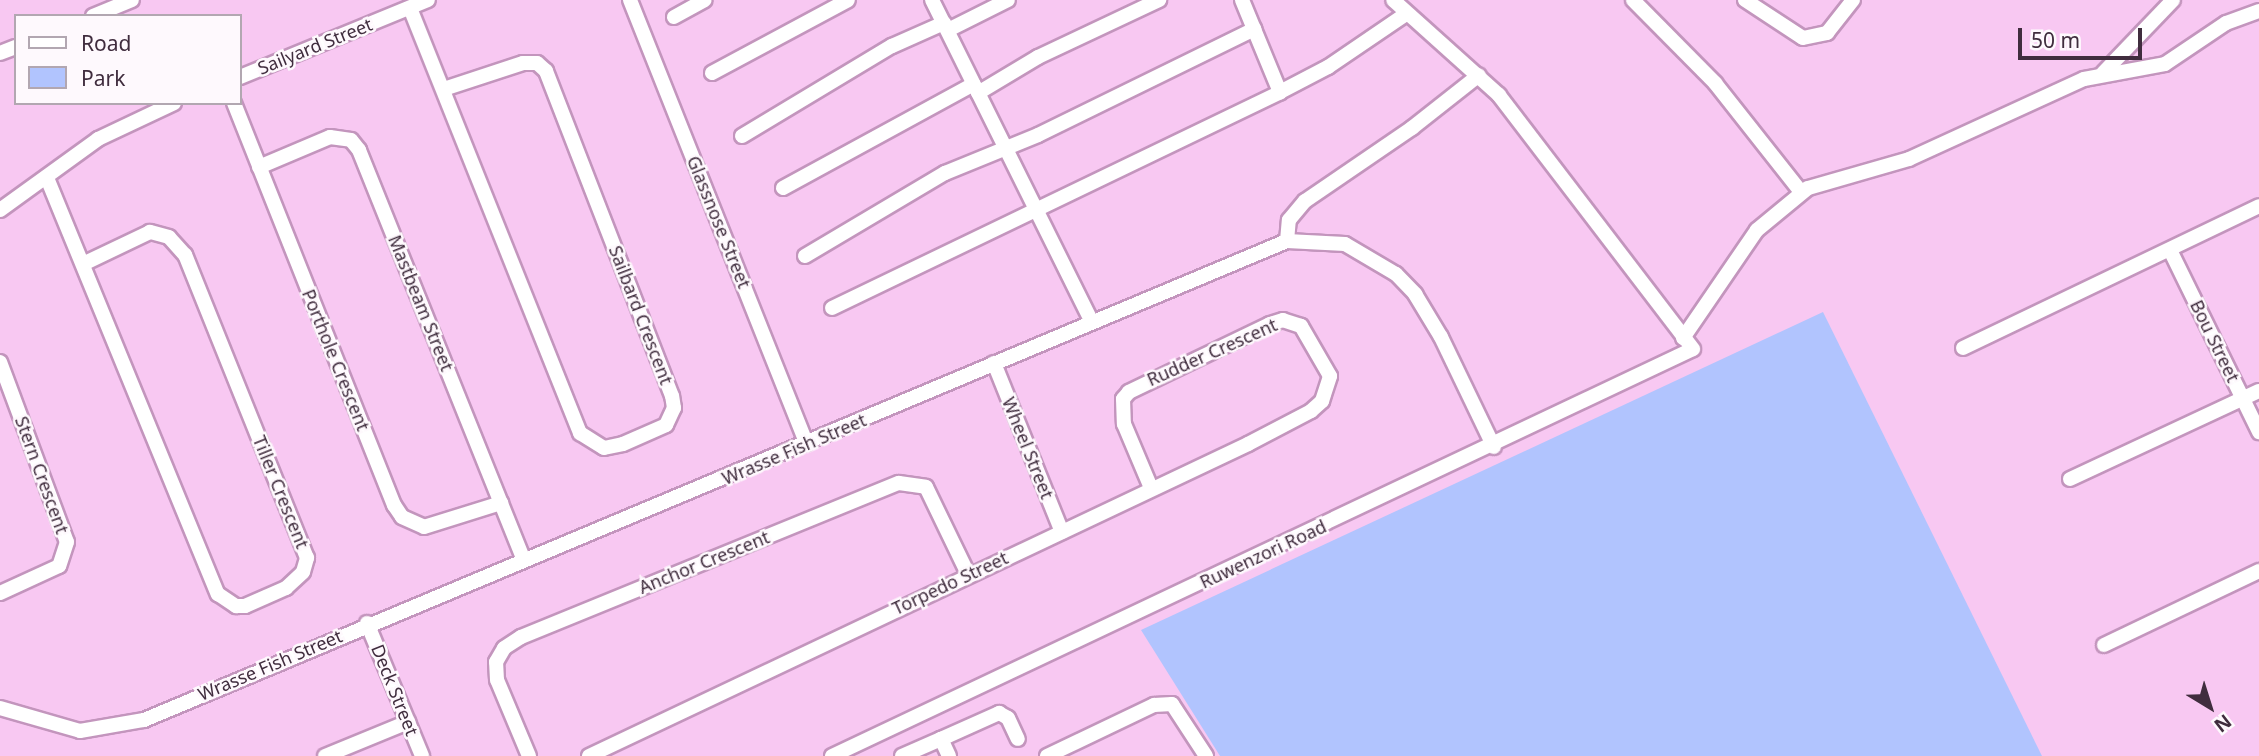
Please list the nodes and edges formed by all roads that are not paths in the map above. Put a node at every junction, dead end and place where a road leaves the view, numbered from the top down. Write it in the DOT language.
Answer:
graph roads {
  1 [pos="132,0"];
  2 [pos="428,0"];
  3 [pos="630,0"];
  4 [pos="705,0"];
  5 [pos="848,0"];
  6 [pos="932,0"];
  7 [pos="1008,0"];
  8 [pos="1159,0"];
  9 [pos="1242,0"];
  10 [pos="1393,0"];
  11 [pos="1633,0"];
  12 [pos="1745,0"];
  13 [pos="1853,0"];
  14 [pos="2173,0"];
  15 [pos="410,8"];
  16 [pos="2259,11"];
  17 [pos="98,14"];
  18 [pos="1406,14"];
  19 [pos="674,17"];
  20 [pos="946,26"];
  21 [pos="1254,29"];
  22 [pos="2103,72"];
  23 [pos="712,73"];
  24 [pos="1479,75"];
  25 [pos="242,76"];
  26 [pos="976,88"];
  27 [pos="444,89"];
  28 [pos="1280,92"];
  29 [pos="170,105"];
  30 [pos="235,105"];
  31 [pos="742,136"];
  32 [pos="1007,148"];
  33 [pos="259,167"];
  34 [pos="47,178"];
  35 [pos="783,188"];
  36 [pos="1801,192"];
  37 [pos="2259,206"];
  38 [pos="1034,208"];
  39 [pos="0,210"];
  40 [pos="1287,241"];
  41 [pos="2170,250"];
  42 [pos="805,256"];
  43 [pos="83,264"];
  44 [pos="832,308"];
  45 [pos="1092,323"];
  46 [pos="1688,343"];
  47 [pos="1963,348"];
  48 [pos="0,362"];
  49 [pos="994,363"];
  50 [pos="2259,391"];
  51 [pos="2242,398"];
  52 [pos="1311,411"];
  53 [pos="2259,432"];
  54 [pos="806,443"];
  55 [pos="1494,447"];
  56 [pos="2070,479"];
  57 [pos="1151,488"];
  58 [pos="501,503"];
  59 [pos="1062,532"];
  60 [pos="524,560"];
  61 [pos="2259,571"];
  62 [pos="968,574"];
  63 [pos="0,593"];
  64 [pos="367,623"];
  65 [pos="2104,645"];
  66 [pos="0,708"];
  67 [pos="408,722"];
  68 [pos="941,739"];
  69 [pos="1018,739"];
  70 [pos="325,756"];
  71 [pos="422,756"];
  72 [pos="529,756"];
  73 [pos="589,756"];
  74 [pos="832,756"];
  75 [pos="902,756"];
  76 [pos="949,756"];
  77 [pos="1047,756"];
  78 [pos="1206,756"];
  1 -- 17 [label="street"];
  2 -- 15 [label="street, Sailyard Street"];
  3 -- 54 [label="street, Glassnose Street"];
  4 -- 19 [label="street"];
  5 -- 23 [label="street"];
  6 -- 20 [label="street"];
  7 -- 20 [label="street"];
  8 -- 26 [label="street"];
  9 -- 21 [label="street"];
  10 -- 18 [label="street"];
  11 -- 36 [label="street"];
  12 -- 13 [label="street"];
  14 -- 22 [label="street"];
  15 -- 25 [label="street, Sailyard Street"];
  15 -- 27 [label="street, Sailbard Crescent"];
  16 -- 22 [label="street"];
  18 -- 24 [label="street"];
  18 -- 28 [label="street"];
  20 -- 26 [label="street"];
  20 -- 31 [label="street"];
  21 -- 28 [label="street"];
  21 -- 32 [label="street"];
  22 -- 36 [label="street"];
  24 -- 40 [label="street"];
  24 -- 46 [label="street"];
  26 -- 32 [label="street"];
  26 -- 35 [label="street"];
  27 -- 27 [label="street, Sailbard Crescent"];
  28 -- 38 [label="street"];
  29 -- 34 [label="street"];
  30 -- 33 [label="street, Porthole Crescent"];
  32 -- 38 [label="street"];
  32 -- 42 [label="street"];
  33 -- 58 [label="street, Porthole Crescent"];
  33 -- 58 [label="street, Mastbeam Street"];
  34 -- 39 [label="street"];
  34 -- 43 [label="street, Tiller Crescent"];
  36 -- 46 [label="street"];
  37 -- 41 [label="street"];
  38 -- 44 [label="street"];
  38 -- 45 [label="street"];
  40 -- 45 [label="street, Wrasse Fish Street"];
  40 -- 55 [label="street, Wrasse Fish Street"];
  41 -- 47 [label="street"];
  41 -- 51 [label="street, Bou Street"];
  43 -- 43 [label="street, Tiller Crescent"];
  45 -- 49 [label="street, Wrasse Fish Street"];
  46 -- 55 [label="street, Ruwenzori Road"];
  48 -- 63 [label="street, Stern Crescent"];
  49 -- 54 [label="street, Wrasse Fish Street"];
  49 -- 59 [label="street, Wheel Street"];
  50 -- 51 [label="street"];
  51 -- 53 [label="street, Bou Street"];
  51 -- 56 [label="street"];
  52 -- 57 [label="street, Torpedo Street"];
  52 -- 57 [label="street, Rudder Crescent"];
  54 -- 60 [label="street, Wrasse Fish Street"];
  55 -- 74 [label="street, Ruwenzori Road"];
  57 -- 59 [label="street, Torpedo Street"];
  58 -- 60 [label="street, Mastbeam Street"];
  59 -- 62 [label="street, Torpedo Street"];
  60 -- 64 [label="street, Wrasse Fish Street"];
  61 -- 65 [label="street"];
  62 -- 72 [label="street, Anchor Crescent"];
  62 -- 73 [label="street, Torpedo Street"];
  64 -- 66 [label="street, Wrasse Fish Street"];
  64 -- 67 [label="street, Deck Street"];
  67 -- 70 [label="street"];
  67 -- 71 [label="street, Deck Street"];
  68 -- 69 [label="street"];
  68 -- 75 [label="street"];
  68 -- 76 [label="street"];
  77 -- 78 [label="street"];
}
